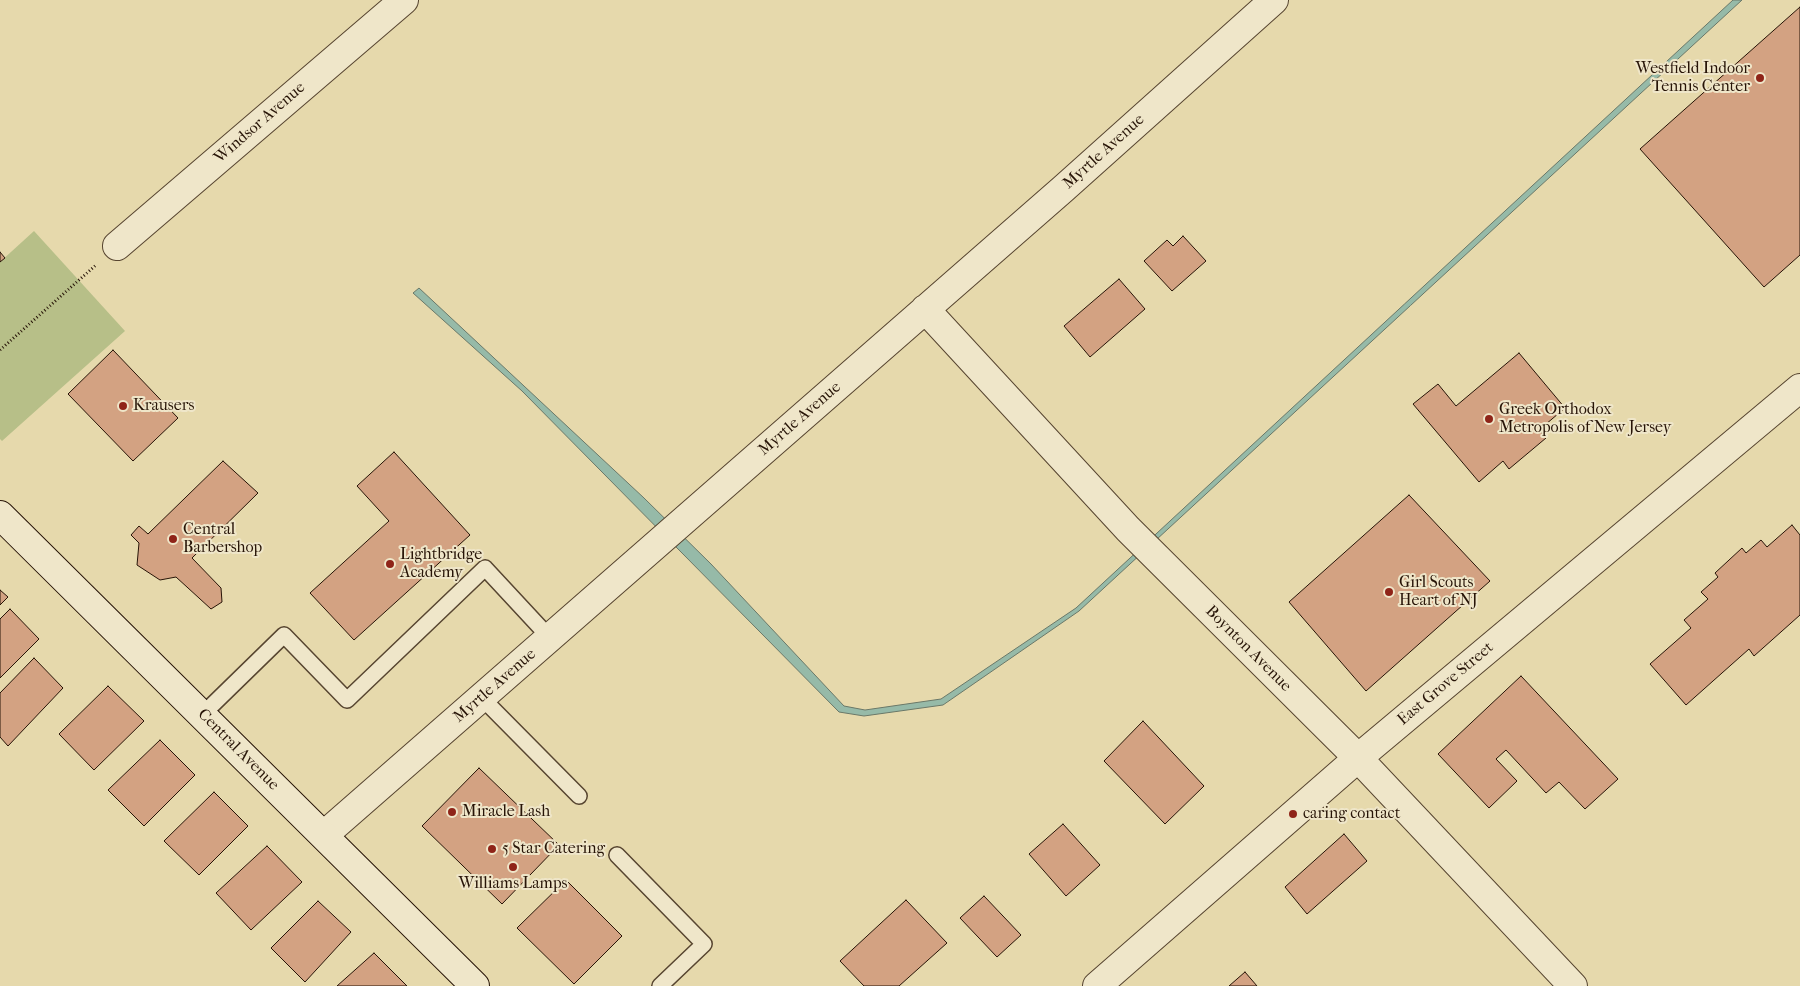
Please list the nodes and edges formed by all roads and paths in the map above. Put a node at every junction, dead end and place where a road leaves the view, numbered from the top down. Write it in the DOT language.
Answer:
graph roads {
  1 [pos="404,0"];
  2 [pos="1274,0"];
  3 [pos="117,246"];
  4 [pos="925,309"];
  5 [pos="0,350"];
  6 [pos="1800,388"];
  7 [pos="0,515"];
  8 [pos="550,638"];
  9 [pos="482,698"];
  10 [pos="202,715"];
  11 [pos="1358,758"];
  12 [pos="579,796"];
  13 [pos="324,836"];
  14 [pos="617,855"];
  15 [pos="476,986"];
  16 [pos="660,986"];
  17 [pos="1098,986"];
  18 [pos="1573,986"];
  1 -- 3 [label="street, Windsor Avenue"];
  2 -- 4 [label="street, Myrtle Avenue"];
  3 -- 5 [label="path"];
  4 -- 8 [label="street, Myrtle Avenue"];
  4 -- 11 [label="street, Boynton Avenue"];
  6 -- 11 [label="street, East Grove Street"];
  7 -- 10 [label="street, Central Avenue"];
  8 -- 9 [label="street, Myrtle Avenue"];
  8 -- 10 [label="lane"];
  9 -- 12 [label="lane"];
  9 -- 13 [label="street, Myrtle Avenue"];
  10 -- 13 [label="street, Central Avenue"];
  11 -- 17 [label="street, East Grove Street"];
  11 -- 18 [label="street, Boynton Avenue"];
  13 -- 15 [label="street, Central Avenue"];
  14 -- 16 [label="lane"];
}
